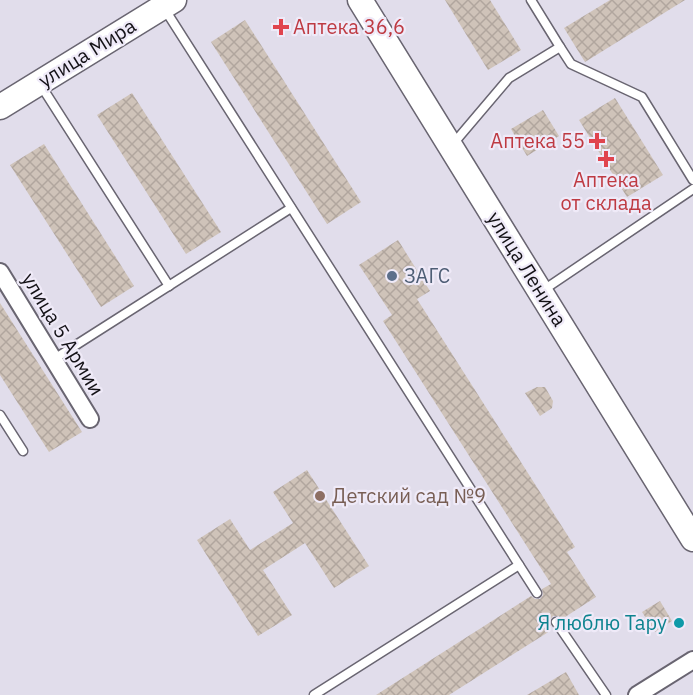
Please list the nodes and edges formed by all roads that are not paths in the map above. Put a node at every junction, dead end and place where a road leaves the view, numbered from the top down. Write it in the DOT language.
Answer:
graph roads {
  1 [pos="360,0"];
  2 [pos="531,0"];
  3 [pos="168,3"];
  4 [pos="560,47"];
  5 [pos="39,83"];
  6 [pos="0,107"];
  7 [pos="451,147"];
  8 [pos="693,180"];
  9 [pos="693,189"];
  10 [pos="291,208"];
  11 [pos="0,272"];
  12 [pos="169,286"];
  13 [pos="541,292"];
  14 [pos="54,359"];
  15 [pos="0,415"];
  16 [pos="90,419"];
  17 [pos="23,451"];
  18 [pos="693,539"];
  19 [pos="519,565"];
  20 [pos="537,593"];
  21 [pos="556,622"];
  22 [pos="693,660"];
  23 [pos="314,695"];
  24 [pos="606,695"];
  25 [pos="637,695"];
  1 -- 7 [label="main road, улица Ленина"];
  2 -- 4 [label="lane"];
  3 -- 5 [label="main road, улица Мира"];
  3 -- 10 [label="lane"];
  4 -- 7 [label="lane"];
  4 -- 8 [label="lane"];
  5 -- 6 [label="main road, улица Мира"];
  5 -- 12 [label="lane"];
  7 -- 13 [label="main road, улица Ленина"];
  9 -- 13 [label="lane"];
  10 -- 12 [label="lane"];
  10 -- 19 [label="lane"];
  11 -- 14 [label="street, улица 5 Армии"];
  12 -- 14 [label="lane"];
  13 -- 18 [label="main road, улица Ленина"];
  14 -- 16 [label="street, улица 5 Армии"];
  15 -- 17 [label="lane"];
  19 -- 20 [label="lane"];
  19 -- 23 [label="lane"];
  21 -- 24 [label="lane"];
  22 -- 25 [label="street"];
}
